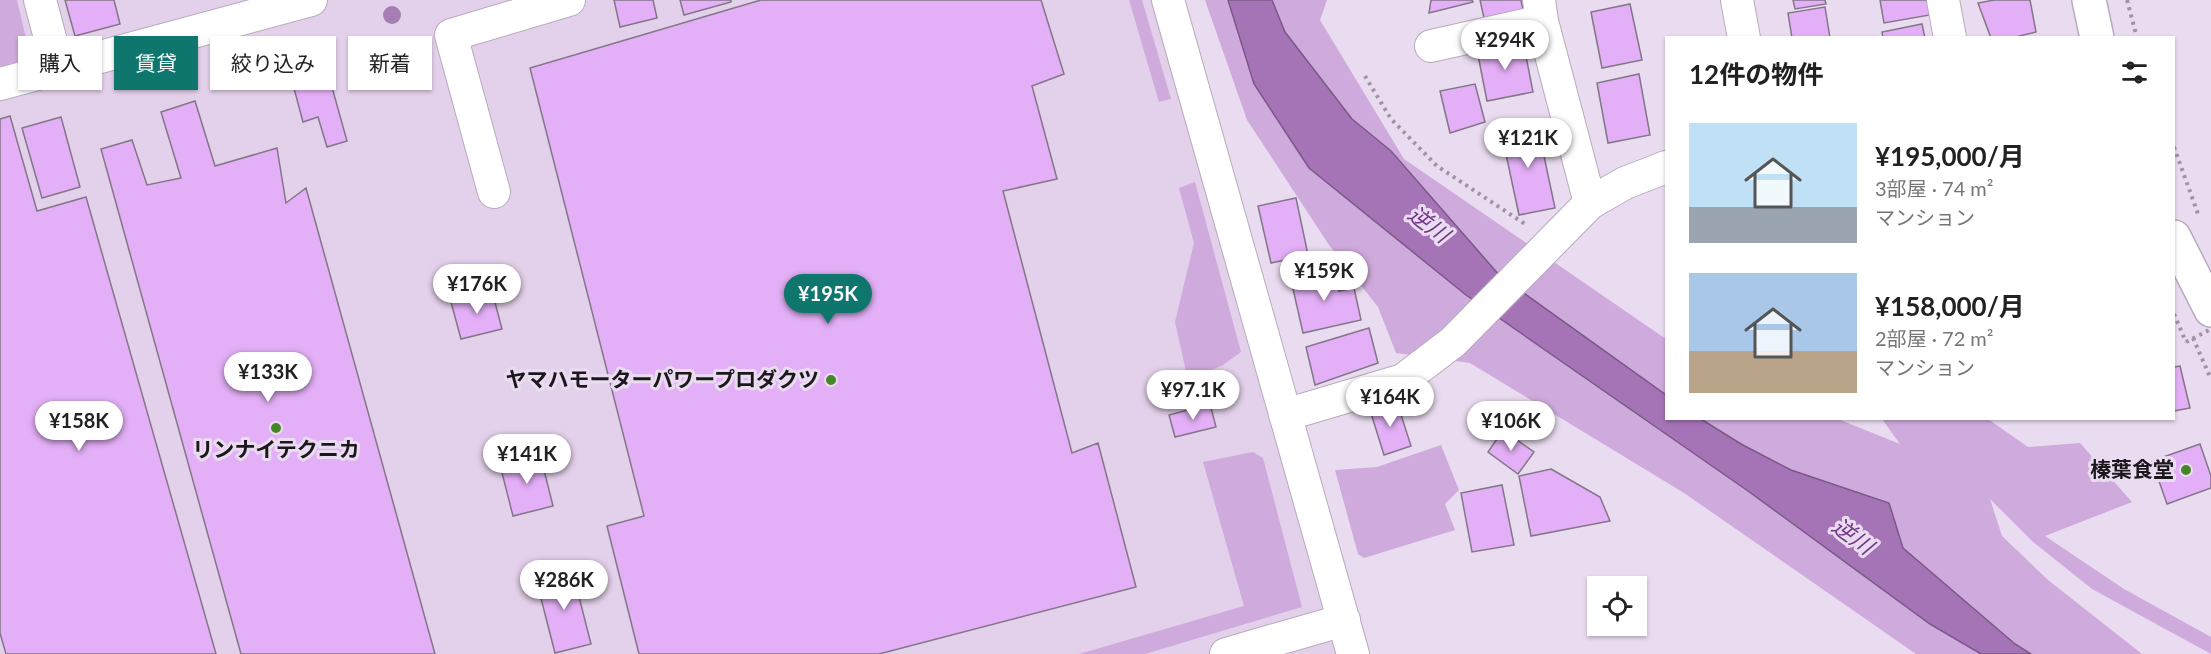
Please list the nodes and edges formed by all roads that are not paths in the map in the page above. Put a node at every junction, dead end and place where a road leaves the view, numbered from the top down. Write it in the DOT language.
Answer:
graph roads {
  1 [pos="40,0"];
  2 [pos="311,0"];
  3 [pos="569,0"];
  4 [pos="1168,0"];
  5 [pos="1737,0"];
  6 [pos="1944,0"];
  7 [pos="2089,0"];
  8 [pos="1540,10"];
  9 [pos="50,36"];
  10 [pos="1744,36"];
  11 [pos="1950,36"];
  12 [pos="2097,36"];
  13 [pos="1431,46"];
  14 [pos="102,56"];
  15 [pos="18,79"];
  16 [pos="0,84"];
  17 [pos="1665,167"];
  18 [pos="494,192"];
  19 [pos="1590,203"];
  20 [pos="2188,230"];
  21 [pos="2211,310"];
  22 [pos="1285,414"];
  23 [pos="1344,621"];
  24 [pos="1226,654"];
  25 [pos="1353,654"];
  1 -- 9 [label="street"];
  2 -- 14 [label="street"];
  3 -- 18 [label="street"];
  4 -- 22 [label="street"];
  5 -- 10 [label="street"];
  6 -- 11 [label="street"];
  7 -- 12 [label="main road"];
  8 -- 13 [label="street"];
  8 -- 19 [label="street"];
  15 -- 16 [label="street"];
  17 -- 19 [label="street"];
  19 -- 22 [label="street"];
  20 -- 21 [label="main road"];
  22 -- 23 [label="street"];
  23 -- 24 [label="street"];
  23 -- 25 [label="street"];
}
